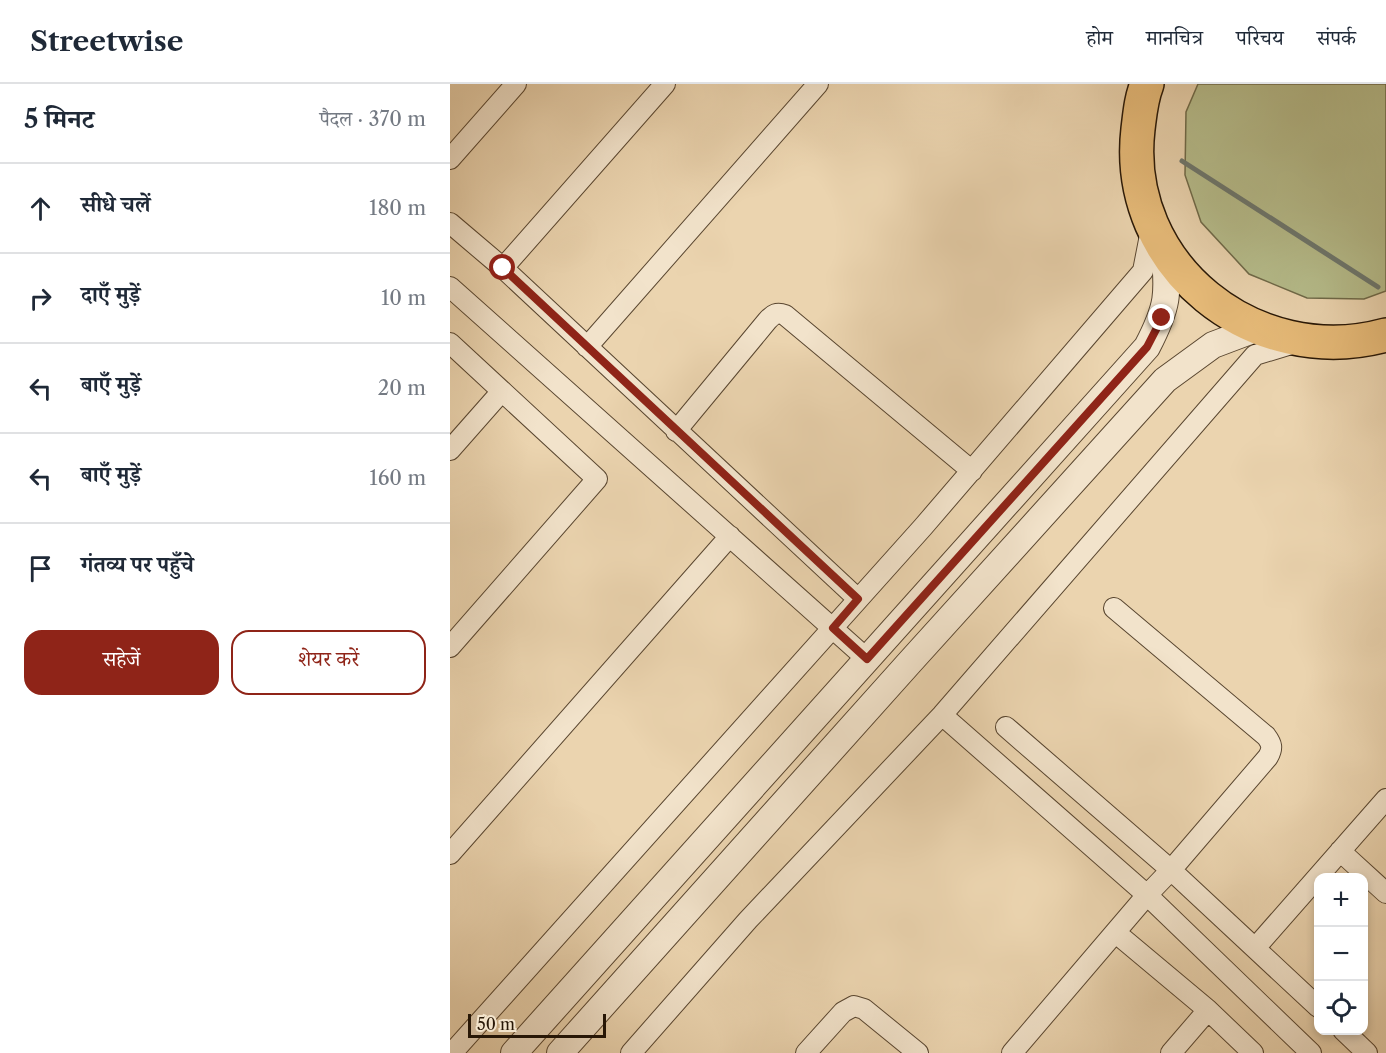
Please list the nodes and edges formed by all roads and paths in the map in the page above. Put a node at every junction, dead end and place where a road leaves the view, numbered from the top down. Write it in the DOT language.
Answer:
graph roads {
  1 [pos="516,84"];
  2 [pos="665,84"];
  3 [pos="818,84"];
  4 [pos="1141,89"];
  5 [pos="450,159"];
  6 [pos="450,223"];
  7 [pos="1158,237"];
  8 [pos="503,268"];
  9 [pos="450,287"];
  10 [pos="1258,328"];
  11 [pos="1386,335"];
  12 [pos="1304,340"];
  13 [pos="450,343"];
  14 [pos="588,347"];
  15 [pos="502,391"];
  16 [pos="676,431"];
  17 [pos="450,450"];
  18 [pos="972,471"];
  19 [pos="729,536"];
  20 [pos="858,599"];
  21 [pos="1114,608"];
  22 [pos="833,628"];
  23 [pos="450,647"];
  24 [pos="867,659"];
  25 [pos="942,715"];
  26 [pos="1006,727"];
  27 [pos="1386,800"];
  28 [pos="1340,851"];
  29 [pos="450,854"];
  30 [pos="1171,870"];
  31 [pos="1386,893"];
  32 [pos="1147,895"];
  33 [pos="1116,933"];
  34 [pos="1256,947"];
  35 [pos="1314,1003"];
  36 [pos="1208,1010"];
  37 [pos="1348,1035"];
  38 [pos="452,1053"];
  39 [pos="514,1053"];
  40 [pos="560,1053"];
  41 [pos="631,1053"];
  42 [pos="807,1053"];
  43 [pos="918,1053"];
  44 [pos="1012,1053"];
  45 [pos="1171,1053"];
  46 [pos="1253,1053"];
  47 [pos="1311,1053"];
  48 [pos="1367,1053"];
  1 -- 5 [label="street"];
  2 -- 8 [label="street"];
  3 -- 14 [label="street"];
  4 -- 7 [label="highway"];
  6 -- 8 [label="street"];
  7 -- 10 [label="highway"];
  7 -- 18 [label="street"];
  7 -- 24 [label="street"];
  8 -- 14 [label="street"];
  9 -- 19 [label="street"];
  10 -- 12 [label="highway"];
  10 -- 40 [label="street"];
  11 -- 12 [label="highway"];
  12 -- 25 [label="street"];
  13 -- 15 [label="street"];
  14 -- 16 [label="street"];
  15 -- 17 [label="street"];
  15 -- 23 [label="street"];
  16 -- 18 [label="street"];
  16 -- 20 [label="street"];
  18 -- 20 [label="street"];
  19 -- 22 [label="street"];
  19 -- 29 [label="street"];
  20 -- 22 [label="street"];
  21 -- 30 [label="street"];
  22 -- 24 [label="street"];
  22 -- 38 [label="street"];
  24 -- 39 [label="street"];
  25 -- 32 [label="street"];
  25 -- 41 [label="street"];
  26 -- 30 [label="street"];
  27 -- 28 [label="street"];
  28 -- 31 [label="street"];
  28 -- 34 [label="street"];
  30 -- 32 [label="street"];
  30 -- 34 [label="street"];
  32 -- 33 [label="street"];
  32 -- 47 [label="street"];
  33 -- 36 [label="street"];
  33 -- 44 [label="street"];
  34 -- 35 [label="street"];
  36 -- 45 [label="street"];
  36 -- 46 [label="street"];
  37 -- 48 [label="street"];
  42 -- 43 [label="street"];
}
